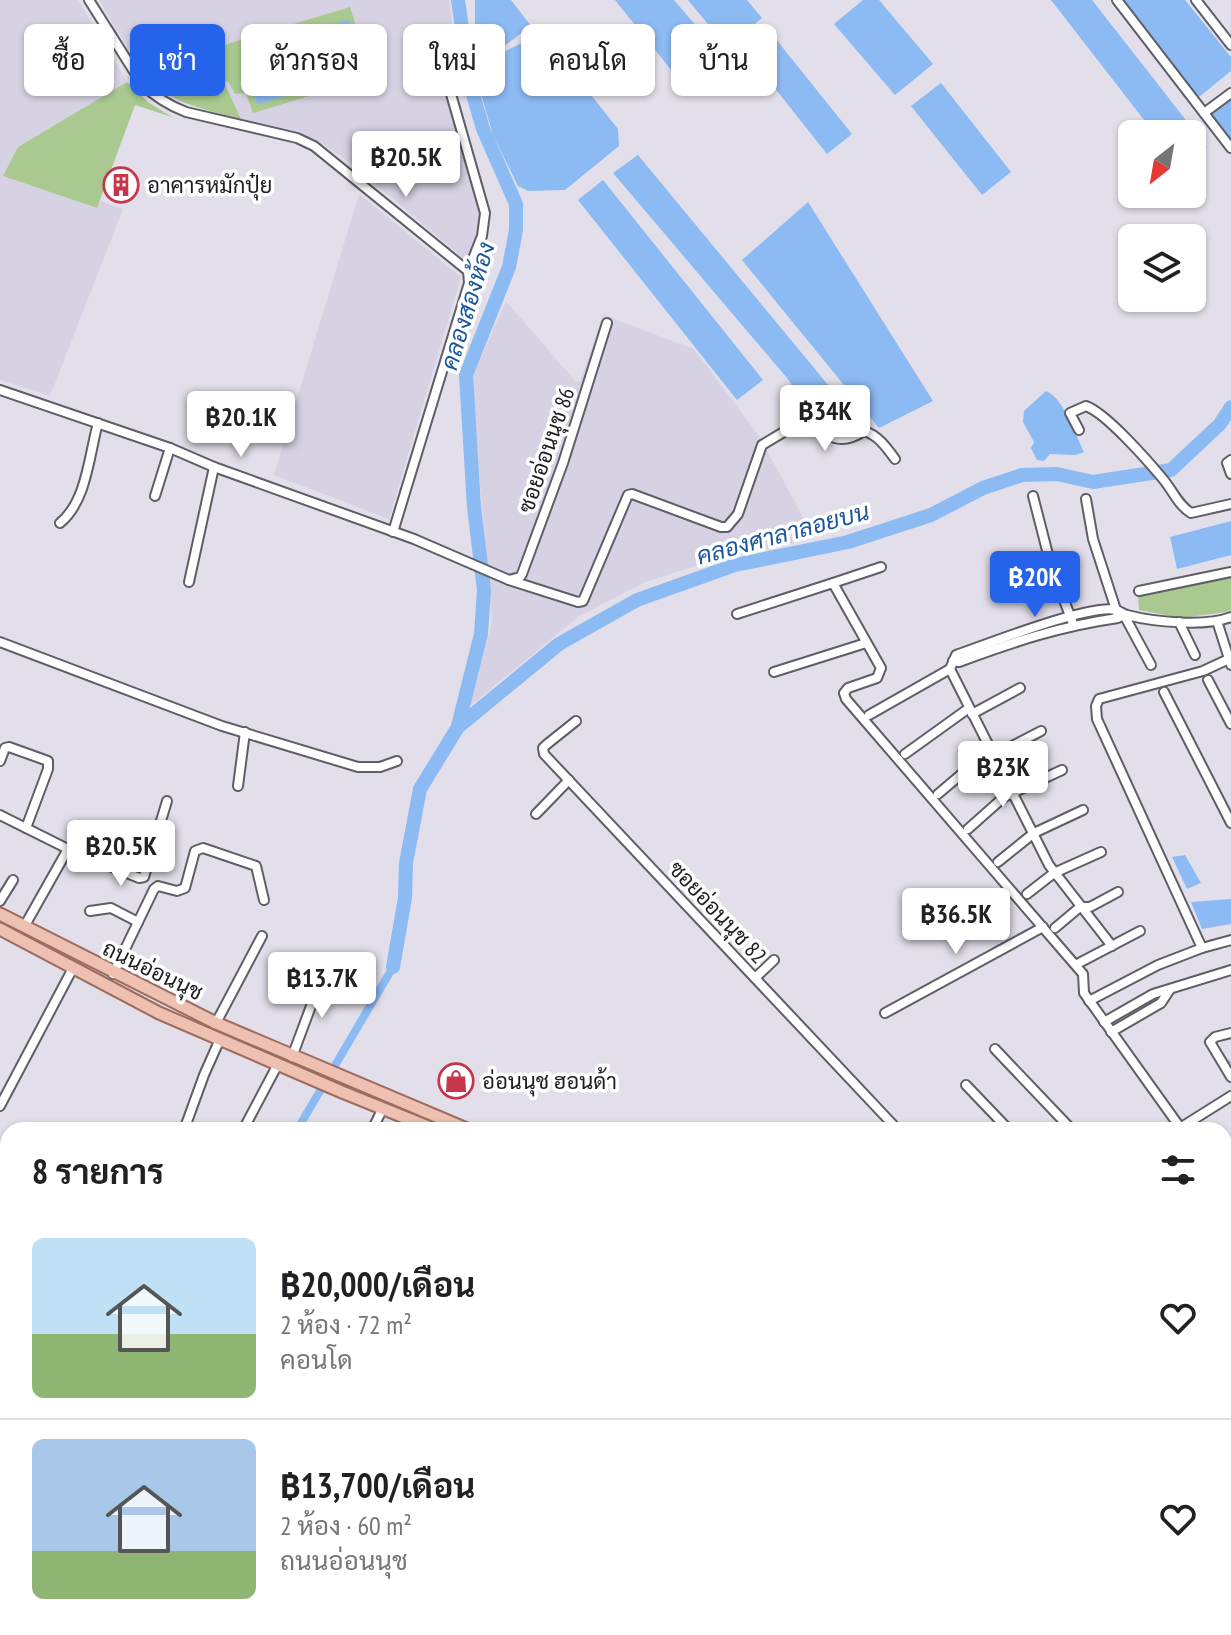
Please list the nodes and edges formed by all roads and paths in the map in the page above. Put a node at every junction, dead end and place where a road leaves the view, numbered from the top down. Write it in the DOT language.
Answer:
graph roads {
  1 [pos="89,0"];
  2 [pos="1117,0"];
  3 [pos="1196,0"];
  4 [pos="1231,45"];
  5 [pos="1231,93"];
  6 [pos="452,96"];
  7 [pos="1204,113"];
  8 [pos="1231,148"];
  9 [pos="468,271"];
  10 [pos="607,323"];
  11 [pos="0,390"];
  12 [pos="98,423"];
  13 [pos="1079,430"];
  14 [pos="170,448"];
  15 [pos="895,459"];
  16 [pos="1231,460"];
  17 [pos="214,467"];
  18 [pos="1231,474"];
  19 [pos="155,496"];
  20 [pos="1033,496"];
  21 [pos="1086,499"];
  22 [pos="1231,504"];
  23 [pos="60,523"];
  24 [pos="393,532"];
  25 [pos="881,567"];
  26 [pos="1231,572"];
  27 [pos="509,580"];
  28 [pos="189,582"];
  29 [pos="833,583"];
  30 [pos="1139,591"];
  31 [pos="737,614"];
  32 [pos="1119,614"];
  33 [pos="1229,618"];
  34 [pos="1072,620"];
  35 [pos="1217,621"];
  36 [pos="1179,622"];
  37 [pos="1231,630"];
  38 [pos="0,642"];
  39 [pos="866,643"];
  40 [pos="1195,655"];
  41 [pos="1230,661"];
  42 [pos="951,665"];
  43 [pos="1151,665"];
  44 [pos="774,672"];
  45 [pos="1208,680"];
  46 [pos="1020,688"];
  47 [pos="1164,692"];
  48 [pos="971,711"];
  49 [pos="869,715"];
  50 [pos="576,721"];
  51 [pos="1231,724"];
  52 [pos="1041,731"];
  53 [pos="245,732"];
  54 [pos="992,753"];
  55 [pos="905,754"];
  56 [pos="0,761"];
  57 [pos="397,761"];
  58 [pos="1062,770"];
  59 [pos="569,780"];
  60 [pos="238,786"];
  61 [pos="938,794"];
  62 [pos="1013,794"];
  63 [pos="167,801"];
  64 [pos="1083,810"];
  65 [pos="536,814"];
  66 [pos="0,815"];
  67 [pos="1231,823"];
  68 [pos="26,828"];
  69 [pos="968,829"];
  70 [pos="1034,833"];
  71 [pos="68,849"];
  72 [pos="1101,852"];
  73 [pos="998,862"];
  74 [pos="1054,873"];
  75 [pos="13,880"];
  76 [pos="1118,892"];
  77 [pos="1027,894"];
  78 [pos="264,900"];
  79 [pos="0,901"];
  80 [pos="1080,907"];
  81 [pos="90,911"];
  82 [pos="0,914"];
  83 [pos="138,922"];
  84 [pos="24,927"];
  85 [pos="1043,927"];
  86 [pos="1055,928"];
  87 [pos="0,929"];
  88 [pos="1140,931"];
  89 [pos="262,936"];
  90 [pos="1231,940"];
  91 [pos="1112,946"];
  92 [pos="1202,948"];
  93 [pos="774,960"];
  94 [pos="1079,963"];
  95 [pos="73,968"];
  96 [pos="345,968"];
  97 [pos="1231,970"];
  98 [pos="113,974"];
  99 [pos="755,978"];
  100 [pos="1169,991"];
  101 [pos="1089,1001"];
  102 [pos="885,1013"];
  103 [pos="1104,1022"];
  104 [pos="216,1023"];
  105 [pos="1111,1032"];
  106 [pos="1231,1033"];
  107 [pos="220,1039"];
  108 [pos="995,1049"];
  109 [pos="292,1057"];
  110 [pos="278,1064"];
  111 [pos="1227,1064"];
  112 [pos="309,1071"];
  113 [pos="1230,1075"];
  114 [pos="966,1085"];
  115 [pos="1231,1096"];
  116 [pos="0,1106"];
  117 [pos="383,1108"];
  118 [pos="187,1122"];
  119 [pos="247,1122"];
  120 [pos="376,1122"];
  121 [pos="417,1122"];
  122 [pos="450,1122"];
  123 [pos="890,1122"];
  124 [pos="1001,1122"];
  125 [pos="1064,1122"];
  126 [pos="1176,1122"];
  127 [pos="1192,1122"];
  1 -- 9 [label="street"];
  2 -- 7 [label="street"];
  3 -- 4 [label="street"];
  5 -- 7 [label="street"];
  6 -- 9 [label="street"];
  7 -- 8 [label="street"];
  9 -- 24 [label="street"];
  10 -- 27 [label="street, ซอยอ่อนนุช 86"];
  11 -- 12 [label="street"];
  12 -- 14 [label="street"];
  12 -- 23 [label="street"];
  13 -- 22 [label="street"];
  14 -- 17 [label="street"];
  14 -- 19 [label="street"];
  15 -- 27 [label="street"];
  16 -- 18 [label="street"];
  17 -- 24 [label="street"];
  17 -- 28 [label="street"];
  20 -- 34 [label="street"];
  21 -- 32 [label="street"];
  24 -- 27 [label="street"];
  25 -- 29 [label="street"];
  26 -- 30 [label="street"];
  29 -- 31 [label="street"];
  29 -- 39 [label="street"];
  32 -- 34 [label="street"];
  32 -- 36 [label="street"];
  32 -- 43 [label="street"];
  33 -- 35 [label="street"];
  33 -- 37 [label="street"];
  34 -- 42 [label="street"];
  35 -- 36 [label="street"];
  35 -- 41 [label="street"];
  36 -- 40 [label="street"];
  38 -- 53 [label="street"];
  39 -- 44 [label="street"];
  39 -- 85 [label="street"];
  41 -- 92 [label="street"];
  42 -- 48 [label="street"];
  42 -- 49 [label="street"];
  45 -- 51 [label="street"];
  46 -- 48 [label="street"];
  47 -- 67 [label="street"];
  48 -- 54 [label="street"];
  48 -- 55 [label="street"];
  50 -- 59 [label="street, ซอยอ่อนนุช 82"];
  52 -- 54 [label="street"];
  53 -- 57 [label="street"];
  53 -- 60 [label="street"];
  54 -- 61 [label="street"];
  54 -- 62 [label="street"];
  56 -- 68 [label="street"];
  58 -- 62 [label="street"];
  59 -- 65 [label="street"];
  59 -- 99 [label="street, ซอยอ่อนนุช 82"];
  62 -- 69 [label="street"];
  62 -- 70 [label="street"];
  63 -- 71 [label="street"];
  64 -- 70 [label="street"];
  66 -- 68 [label="street"];
  68 -- 71 [label="street"];
  70 -- 73 [label="street"];
  70 -- 74 [label="street"];
  71 -- 84 [label="street"];
  72 -- 74 [label="street"];
  74 -- 77 [label="street"];
  74 -- 80 [label="street"];
  75 -- 79 [label="street"];
  76 -- 80 [label="street"];
  78 -- 83 [label="street"];
  80 -- 86 [label="street"];
  80 -- 91 [label="street"];
  81 -- 83 [label="street"];
  82 -- 84 [label="main road, ถนนอ่อนนุช"];
  83 -- 98 [label="street"];
  84 -- 98 [label="main road, ถนนอ่อนนุช"];
  85 -- 101 [label="street"];
  85 -- 102 [label="street"];
  87 -- 95 [label="main road, ถนนอ่อนนุช"];
  88 -- 91 [label="street"];
  89 -- 104 [label="street"];
  90 -- 92 [label="street"];
  91 -- 94 [label="street"];
  92 -- 101 [label="street"];
  93 -- 99 [label="street"];
  95 -- 107 [label="main road, ถนนอ่อนนุช"];
  95 -- 116 [label="street"];
  96 -- 109 [label="street"];
  97 -- 100 [label="street"];
  98 -- 104 [label="main road, ถนนอ่อนนุช"];
  99 -- 123 [label="street, ซอยอ่อนนุช 82"];
  100 -- 103 [label="street"];
  100 -- 105 [label="street"];
  101 -- 103 [label="street"];
  103 -- 105 [label="street"];
  104 -- 109 [label="main road, ถนนอ่อนนุช"];
  105 -- 126 [label="street"];
  106 -- 111 [label="street"];
  107 -- 110 [label="main road, ถนนอ่อนนุช"];
  107 -- 118 [label="street"];
  108 -- 125 [label="street"];
  109 -- 112 [label="main road, ถนนอ่อนนุช"];
  110 -- 112 [label="main road, ถนนอ่อนนุช"];
  110 -- 119 [label="street"];
  111 -- 113 [label="street"];
  112 -- 117 [label="main road, ถนนอ่อนนุช"];
  112 -- 122 [label="main road, ถนนอ่อนนุช"];
  114 -- 124 [label="street"];
  115 -- 127 [label="street"];
  117 -- 120 [label="street"];
  117 -- 121 [label="main road, ถนนอ่อนนุช"];
}
